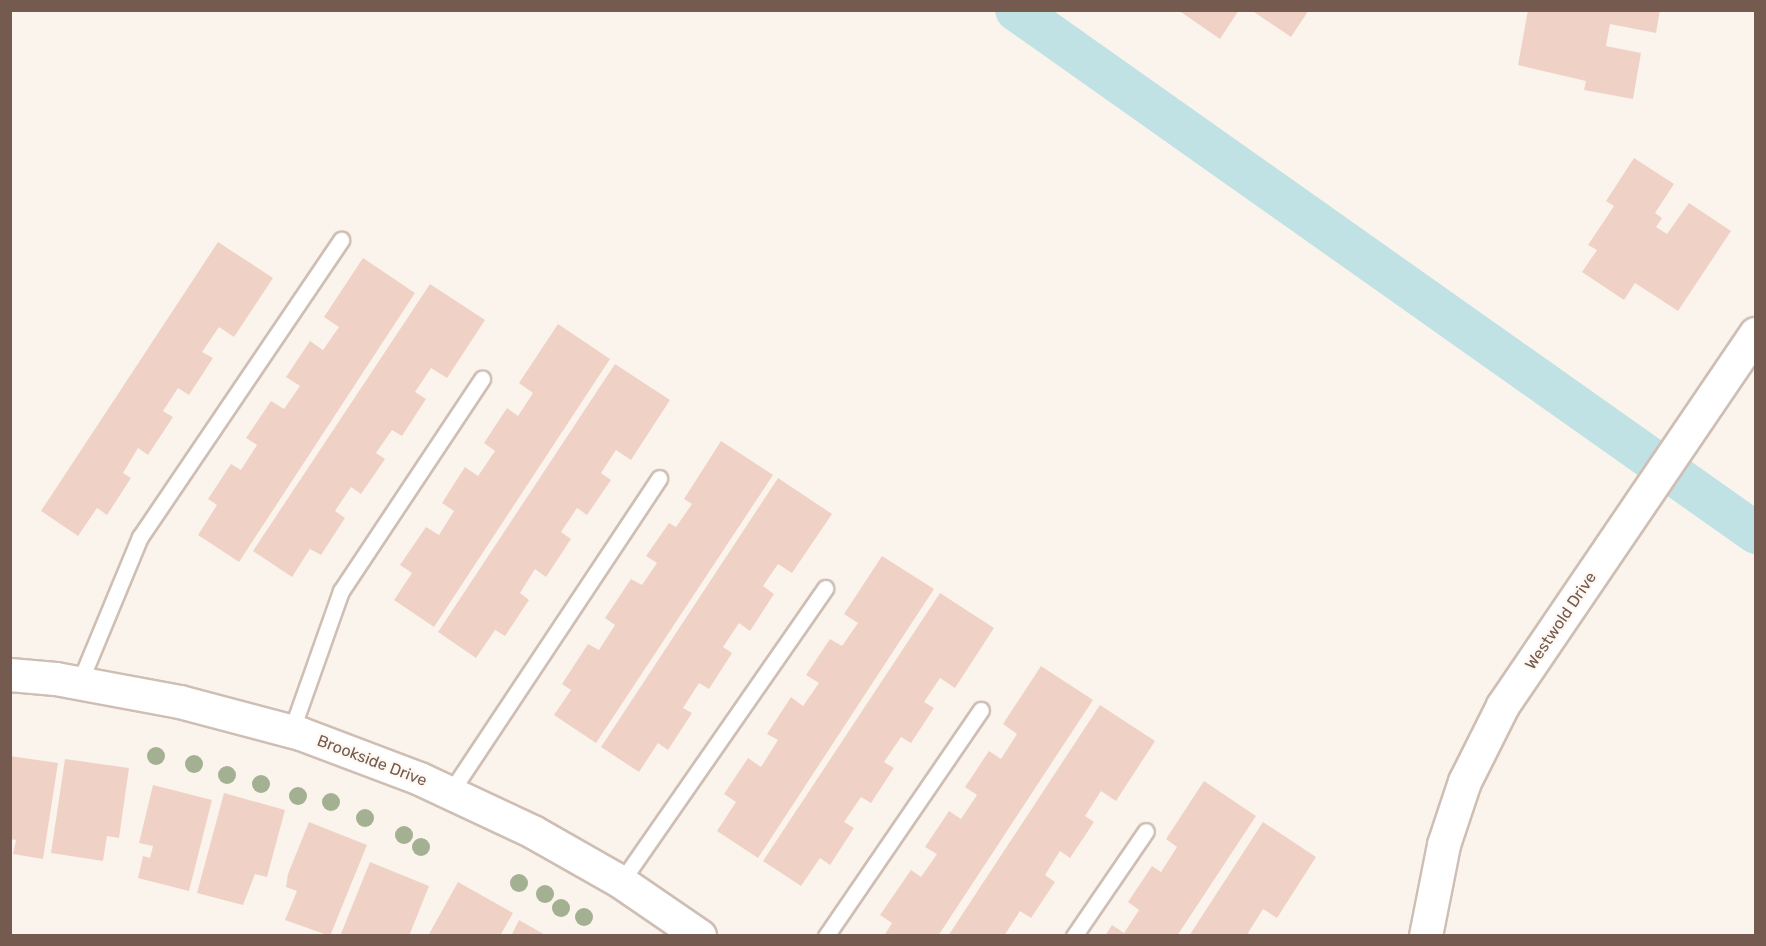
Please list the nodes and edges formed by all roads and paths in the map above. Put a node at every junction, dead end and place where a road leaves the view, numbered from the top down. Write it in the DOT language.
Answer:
graph roads {
  1 [pos="341,240"];
  2 [pos="1755,334"];
  3 [pos="482,379"];
  4 [pos="659,478"];
  5 [pos="825,588"];
  6 [pos="10,675"];
  7 [pos="79,684"];
  8 [pos="981,710"];
  9 [pos="291,732"];
  10 [pos="450,793"];
  11 [pos="1146,831"];
  12 [pos="621,882"];
  13 [pos="700,936"];
  14 [pos="826,936"];
  15 [pos="1074,936"];
  16 [pos="1426,936"];
  1 -- 7 [label="lane"];
  2 -- 16 [label="street, Westwold Drive"];
  3 -- 9 [label="lane"];
  4 -- 10 [label="lane"];
  5 -- 12 [label="lane"];
  6 -- 7 [label="street, Brookside Drive"];
  7 -- 9 [label="street, Brookside Drive"];
  8 -- 14 [label="lane"];
  9 -- 10 [label="street, Brookside Drive"];
  10 -- 12 [label="street, Brookside Drive"];
  11 -- 15 [label="lane"];
  12 -- 13 [label="street, Brookside Drive"];
}
